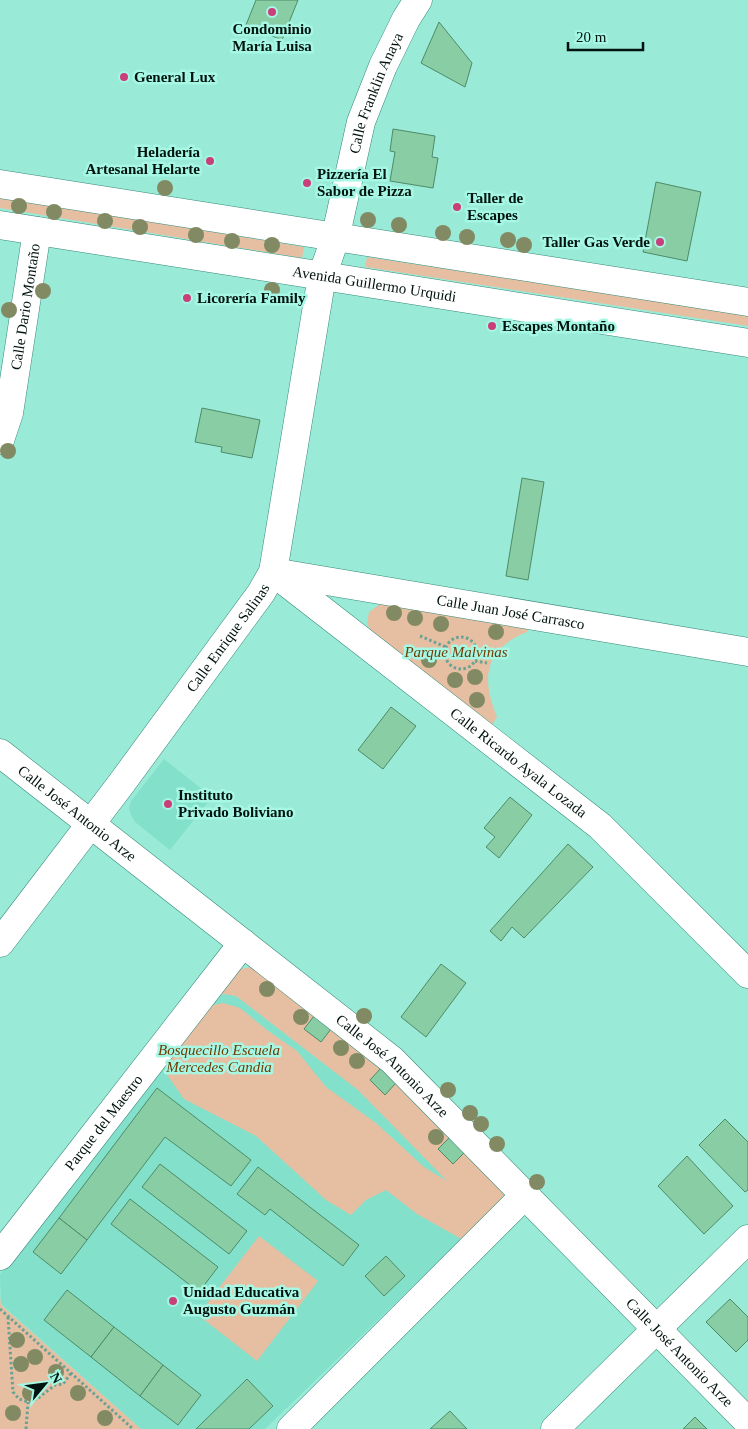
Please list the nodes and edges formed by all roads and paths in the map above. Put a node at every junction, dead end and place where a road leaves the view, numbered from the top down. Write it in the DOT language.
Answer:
graph roads {
  1 [pos="418,0"];
  2 [pos="0,184"];
  3 [pos="0,225"];
  4 [pos="37,231"];
  5 [pos="335,239"];
  6 [pos="322,276"];
  7 [pos="748,302"];
  8 [pos="748,343"];
  9 [pos="0,440"];
  10 [pos="273,572"];
  11 [pos="379,591"];
  12 [pos="420,636"];
  13 [pos="365,642"];
  14 [pos="446,647"];
  15 [pos="748,652"];
  16 [pos="475,661"];
  17 [pos="487,663"];
  18 [pos="0,753"];
  19 [pos="91,823"];
  20 [pos="0,942"];
  21 [pos="243,943"];
  22 [pos="748,974"];
  23 [pos="526,1194"];
  24 [pos="748,1239"];
  25 [pos="0,1256"];
  26 [pos="0,1309"];
  27 [pos="8,1316"];
  28 [pos="657,1330"];
  29 [pos="71,1373"];
  30 [pos="28,1402"];
  31 [pos="748,1422"];
  32 [pos="26,1429"];
  33 [pos="133,1429"];
  34 [pos="290,1429"];
  35 [pos="554,1429"];
  1 -- 5 [label="street, Calle Franklin Anaya"];
  2 -- 5 [label="street"];
  3 -- 4 [label="street, Avenida Guillermo Urquidi"];
  4 -- 6 [label="street, Avenida Guillermo Urquidi"];
  4 -- 9 [label="street, Calle Dario Montaño"];
  5 -- 6 [label="street, Calle Franklin Anaya"];
  5 -- 7 [label="street"];
  6 -- 8 [label="street, Avenida Guillermo Urquidi"];
  6 -- 10 [label="street, Calle Enrique Salinas"];
  10 -- 11 [label="street, Calle Juan José Carrasco"];
  10 -- 13 [label="street, Calle Ricardo Ayala Lozada"];
  10 -- 19 [label="street, Calle Enrique Salinas"];
  11 -- 13 [label="street"];
  11 -- 15 [label="street, Calle Juan José Carrasco"];
  12 -- 14 [label="path"];
  13 -- 22 [label="street, Calle Ricardo Ayala Lozada"];
  14 -- 16 [label="path"];
  14 -- 16 [label="path"];
  16 -- 17 [label="path"];
  18 -- 19 [label="street, Calle José Antonio Arze"];
  19 -- 20 [label="street, Calle Enrique Salinas"];
  19 -- 21 [label="street, Calle José Antonio Arze"];
  21 -- 23 [label="street, Calle José Antonio Arze"];
  21 -- 25 [label="street, Parque del Maestro"];
  23 -- 28 [label="street, Calle José Antonio Arze"];
  23 -- 34 [label="street"];
  24 -- 28 [label="street"];
  26 -- 27 [label="path"];
  27 -- 29 [label="path"];
  27 -- 30 [label="path"];
  28 -- 31 [label="street, Calle José Antonio Arze"];
  28 -- 35 [label="street"];
  29 -- 30 [label="path"];
  29 -- 33 [label="path"];
  30 -- 32 [label="path"];
}
